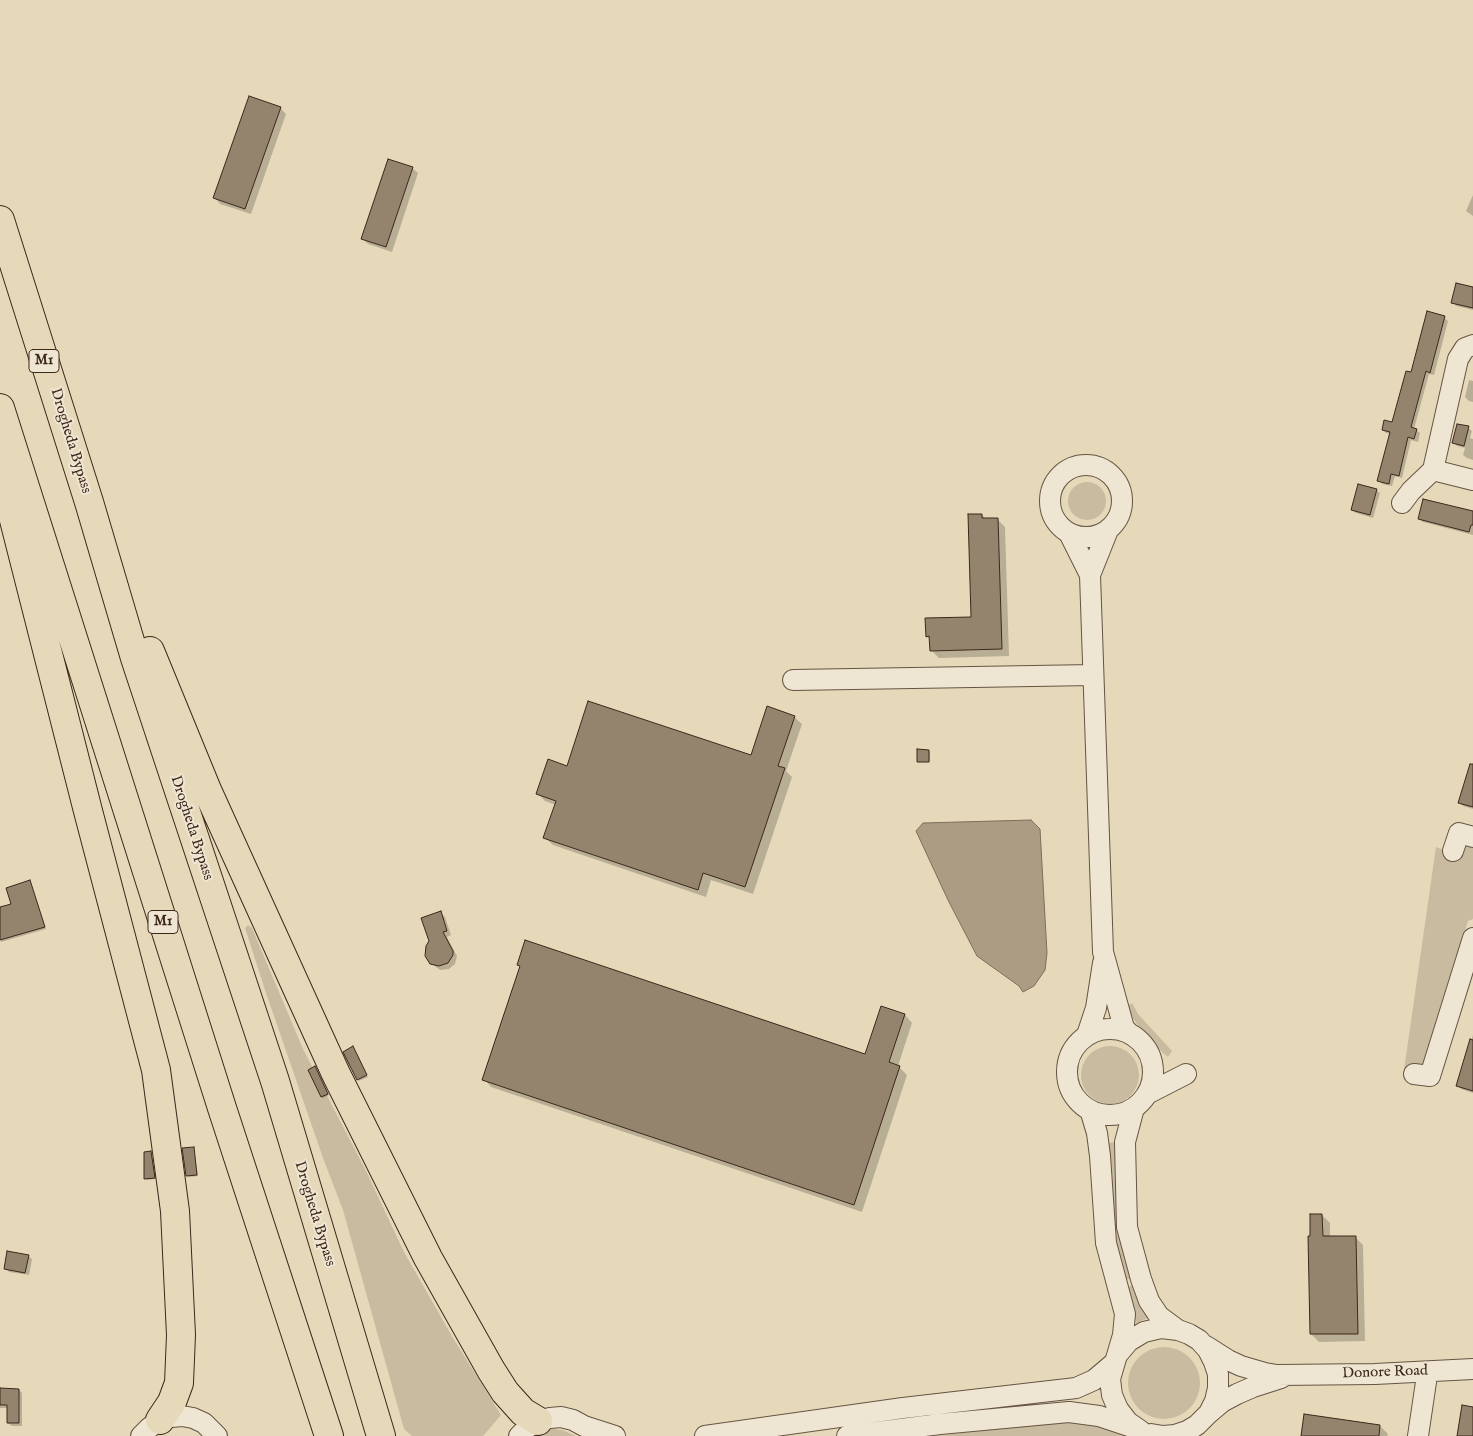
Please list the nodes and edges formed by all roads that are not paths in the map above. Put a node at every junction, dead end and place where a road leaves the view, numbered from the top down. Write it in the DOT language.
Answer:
graph roads {
  1 [pos="0,220"];
  2 [pos="1473,345"];
  3 [pos="0,408"];
  4 [pos="0,465"];
  5 [pos="1433,470"];
  6 [pos="1473,480"];
  7 [pos="89,502"];
  8 [pos="1402,503"];
  9 [pos="1108,530"];
  10 [pos="1069,533"];
  11 [pos="1090,574"];
  12 [pos="1093,676"];
  13 [pos="793,680"];
  14 [pos="1473,837"];
  15 [pos="1453,851"];
  16 [pos="1473,938"];
  17 [pos="1103,958"];
  18 [pos="1129,1033"];
  19 [pos="1087,1035"];
  20 [pos="1149,1053"];
  21 [pos="1414,1074"];
  22 [pos="1141,1101"];
  23 [pos="1091,1113"];
  24 [pos="1178,1330"];
  25 [pos="1198,1340"];
  26 [pos="1116,1359"];
  27 [pos="1473,1369"];
  28 [pos="1426,1372"];
  29 [pos="1296,1376"];
  30 [pos="1207,1415"];
  31 [pos="151,1428"];
  32 [pos="528,1428"];
  33 [pos="589,1431"];
  34 [pos="1149,1434"];
  35 [pos="218,1436"];
  36 [pos="329,1436"];
  37 [pos="381,1436"];
  38 [pos="614,1436"];
  39 [pos="705,1436"];
  40 [pos="847,1436"];
  41 [pos="1197,1436"];
  42 [pos="1418,1436"];
  1 -- 7 [label="highway, Drogheda Bypass / M1"];
  2 -- 5 [label="street"];
  3 -- 36 [label="highway, M1"];
  4 -- 31 [label="highway"];
  5 -- 6 [label="street"];
  5 -- 8 [label="street"];
  7 -- 32 [label="highway"];
  7 -- 37 [label="highway, Drogheda Bypass / M1"];
  9 -- 10 [label="street"];
  9 -- 10 [label="street"];
  9 -- 11 [label="street"];
  10 -- 11 [label="street"];
  11 -- 12 [label="street"];
  12 -- 13 [label="street"];
  12 -- 17 [label="street"];
  14 -- 15 [label="street"];
  16 -- 21 [label="street"];
  17 -- 18 [label="street"];
  17 -- 19 [label="street"];
  18 -- 19 [label="street"];
  18 -- 20 [label="street"];
  19 -- 23 [label="street"];
  20 -- 22 [label="street"];
  20 -- 22 [label="street"];
  22 -- 23 [label="street"];
  22 -- 24 [label="street"];
  23 -- 26 [label="street"];
  24 -- 25 [label="street"];
  24 -- 26 [label="street"];
  25 -- 29 [label="street, Donore Road"];
  25 -- 30 [label="street"];
  26 -- 34 [label="street"];
  26 -- 39 [label="street"];
  27 -- 28 [label="street, Donore Road"];
  28 -- 29 [label="street, Donore Road"];
  28 -- 42 [label="street"];
  29 -- 30 [label="street, Donore Road"];
  30 -- 34 [label="street"];
  30 -- 41 [label="street"];
  31 -- 35 [label="street"];
  32 -- 33 [label="street"];
  33 -- 38 [label="street"];
  34 -- 40 [label="street"];
}
